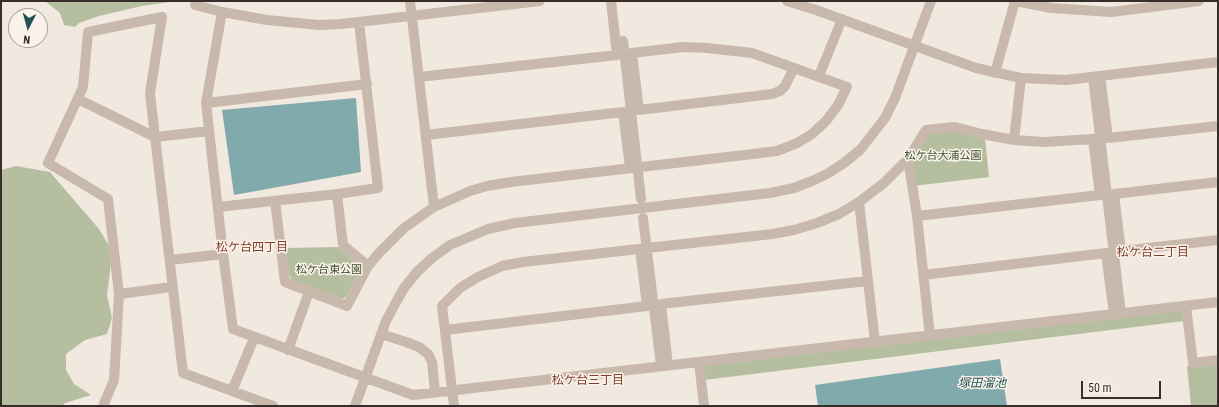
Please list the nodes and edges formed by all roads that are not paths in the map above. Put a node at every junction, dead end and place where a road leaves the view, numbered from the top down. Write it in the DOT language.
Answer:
graph roads {
  1 [pos="410,1"];
  2 [pos="540,1"];
  3 [pos="611,1"];
  4 [pos="618,1"];
  5 [pos="787,1"];
  6 [pos="931,1"];
  7 [pos="1015,1"];
  8 [pos="1199,1"];
  9 [pos="196,3"];
  10 [pos="818,5"];
  11 [pos="222,12"];
  12 [pos="412,16"];
  13 [pos="842,19"];
  14 [pos="359,22"];
  15 [pos="914,46"];
  16 [pos="1218,62"];
  17 [pos="794,68"];
  18 [pos="995,73"];
  19 [pos="819,76"];
  20 [pos="1097,76"];
  21 [pos="419,77"];
  22 [pos="1021,78"];
  23 [pos="367,84"];
  24 [pos="78,100"];
  25 [pos="206,103"];
  26 [pos="1218,126"];
  27 [pos="209,131"];
  28 [pos="426,135"];
  29 [pos="155,137"];
  30 [pos="1014,140"];
  31 [pos="908,158"];
  32 [pos="634,168"];
  33 [pos="1218,182"];
  34 [pos="337,194"];
  35 [pos="641,199"];
  36 [pos="274,201"];
  37 [pos="859,202"];
  38 [pos="218,207"];
  39 [pos="434,207"];
  40 [pos="917,216"];
  41 [pos="643,218"];
  42 [pos="1218,240"];
  43 [pos="644,249"];
  44 [pos="222,254"];
  45 [pos="170,260"];
  46 [pos="368,266"];
  47 [pos="923,274"];
  48 [pos="868,281"];
  49 [pos="172,287"];
  50 [pos="309,292"];
  51 [pos="119,294"];
  52 [pos="1218,302"];
  53 [pos="1186,306"];
  54 [pos="1118,314"];
  55 [pos="445,330"];
  56 [pos="381,334"];
  57 [pos="930,336"];
  58 [pos="254,338"];
  59 [pos="875,342"];
  60 [pos="288,350"];
  61 [pos="1218,360"];
  62 [pos="699,362"];
  63 [pos="664,366"];
  64 [pos="365,378"];
  65 [pos="452,390"];
  66 [pos="232,391"];
  67 [pos="435,392"];
  68 [pos="103,406"];
  69 [pos="273,406"];
  70 [pos="355,406"];
  71 [pos="454,406"];
  72 [pos="704,406"];
  1 -- 12 [label="street"];
  2 -- 12 [label="street"];
  3 -- 21 [label="street"];
  4 -- 32 [label="street"];
  5 -- 10 [label="street"];
  6 -- 15 [label="street"];
  7 -- 8 [label="street"];
  7 -- 18 [label="street"];
  9 -- 11 [label="street"];
  10 -- 13 [label="street"];
  11 -- 14 [label="street"];
  11 -- 25 [label="street"];
  12 -- 14 [label="street"];
  12 -- 21 [label="street"];
  13 -- 15 [label="street"];
  13 -- 19 [label="street"];
  14 -- 23 [label="street"];
  15 -- 18 [label="street"];
  15 -- 56 [label="street"];
  16 -- 20 [label="street"];
  17 -- 17 [label="street"];
  17 -- 19 [label="street"];
  18 -- 22 [label="street"];
  19 -- 32 [label="street"];
  20 -- 22 [label="street"];
  20 -- 26 [label="street"];
  20 -- 54 [label="street"];
  21 -- 28 [label="street"];
  22 -- 30 [label="street"];
  23 -- 25 [label="street"];
  23 -- 34 [label="street"];
  24 -- 29 [label="street"];
  24 -- 29 [label="street"];
  24 -- 51 [label="street"];
  25 -- 27 [label="street"];
  27 -- 29 [label="street"];
  27 -- 38 [label="street"];
  28 -- 32 [label="street"];
  28 -- 39 [label="street"];
  29 -- 45 [label="street"];
  30 -- 31 [label="street"];
  30 -- 40 [label="street"];
  31 -- 37 [label="street"];
  31 -- 40 [label="street"];
  32 -- 35 [label="street"];
  32 -- 39 [label="street"];
  33 -- 42 [label="street"];
  34 -- 36 [label="street"];
  34 -- 46 [label="street"];
  36 -- 38 [label="street"];
  36 -- 50 [label="street"];
  37 -- 43 [label="street"];
  37 -- 48 [label="street"];
  38 -- 44 [label="street"];
  39 -- 46 [label="street"];
  40 -- 47 [label="street"];
  41 -- 43 [label="street"];
  43 -- 55 [label="street"];
  43 -- 55 [label="street"];
  43 -- 63 [label="street"];
  44 -- 45 [label="street"];
  44 -- 58 [label="street"];
  45 -- 49 [label="street"];
  46 -- 50 [label="street"];
  47 -- 54 [label="street"];
  47 -- 57 [label="street"];
  48 -- 59 [label="street"];
  48 -- 63 [label="street"];
  49 -- 51 [label="street"];
  49 -- 66 [label="street"];
  50 -- 60 [label="street"];
  51 -- 68 [label="street"];
  52 -- 53 [label="street"];
  53 -- 54 [label="street"];
  53 -- 61 [label="street"];
  54 -- 57 [label="street"];
  55 -- 65 [label="street"];
  56 -- 64 [label="street"];
  56 -- 67 [label="street"];
  57 -- 59 [label="street"];
  58 -- 60 [label="street"];
  58 -- 66 [label="street"];
  59 -- 62 [label="street"];
  60 -- 64 [label="street"];
  62 -- 63 [label="street"];
  62 -- 72 [label="street"];
  63 -- 65 [label="street"];
  64 -- 67 [label="street"];
  64 -- 70 [label="street"];
  65 -- 67 [label="street"];
  65 -- 71 [label="street"];
  66 -- 69 [label="street"];
}
